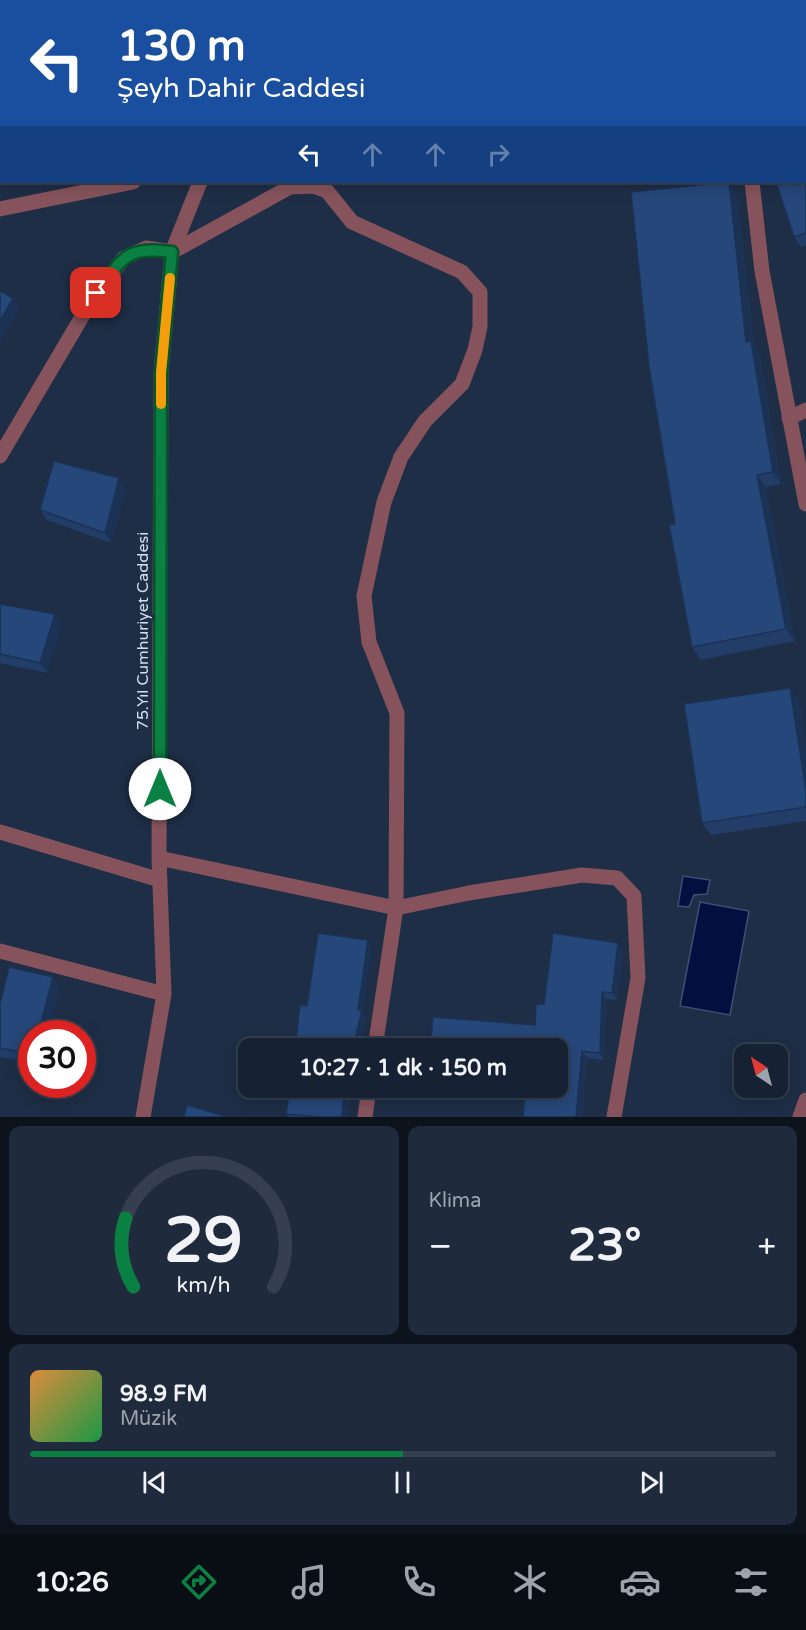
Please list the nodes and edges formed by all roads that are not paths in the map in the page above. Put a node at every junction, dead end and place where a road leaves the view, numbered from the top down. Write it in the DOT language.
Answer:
graph roads {
  1 [pos="129,183"];
  2 [pos="200,183"];
  3 [pos="752,183"];
  4 [pos="3,210"];
  5 [pos="172,252"];
  6 [pos="806,410"];
  7 [pos="789,418"];
  8 [pos="0,456"];
  9 [pos="806,504"];
  10 [pos="0,832"];
  11 [pos="159,858"];
  12 [pos="160,880"];
  13 [pos="396,908"];
  14 [pos="0,951"];
  15 [pos="164,994"];
  16 [pos="376,1038"];
  17 [pos="368,1098"];
  18 [pos="806,1100"];
  19 [pos="143,1117"];
  20 [pos="365,1117"];
  21 [pos="614,1117"];
  22 [pos="800,1117"];
  1 -- 4 [label="street"];
  2 -- 5 [label="street, 75.Yıl Cumhuriyet Caddesi"];
  3 -- 7 [label="street"];
  5 -- 8 [label="street"];
  5 -- 11 [label="street, 75.Yıl Cumhuriyet Caddesi"];
  5 -- 13 [label="street"];
  6 -- 7 [label="street"];
  7 -- 9 [label="street"];
  10 -- 12 [label="street"];
  11 -- 12 [label="street, 75.Yıl Cumhuriyet Caddesi"];
  11 -- 13 [label="street"];
  12 -- 15 [label="street, 75.Yıl Cumhuriyet Caddesi"];
  13 -- 16 [label="street"];
  13 -- 21 [label="street"];
  14 -- 15 [label="street"];
  15 -- 19 [label="street, 75.Yıl Cumhuriyet Caddesi"];
  17 -- 20 [label="street"];
  18 -- 22 [label="street"];
}
